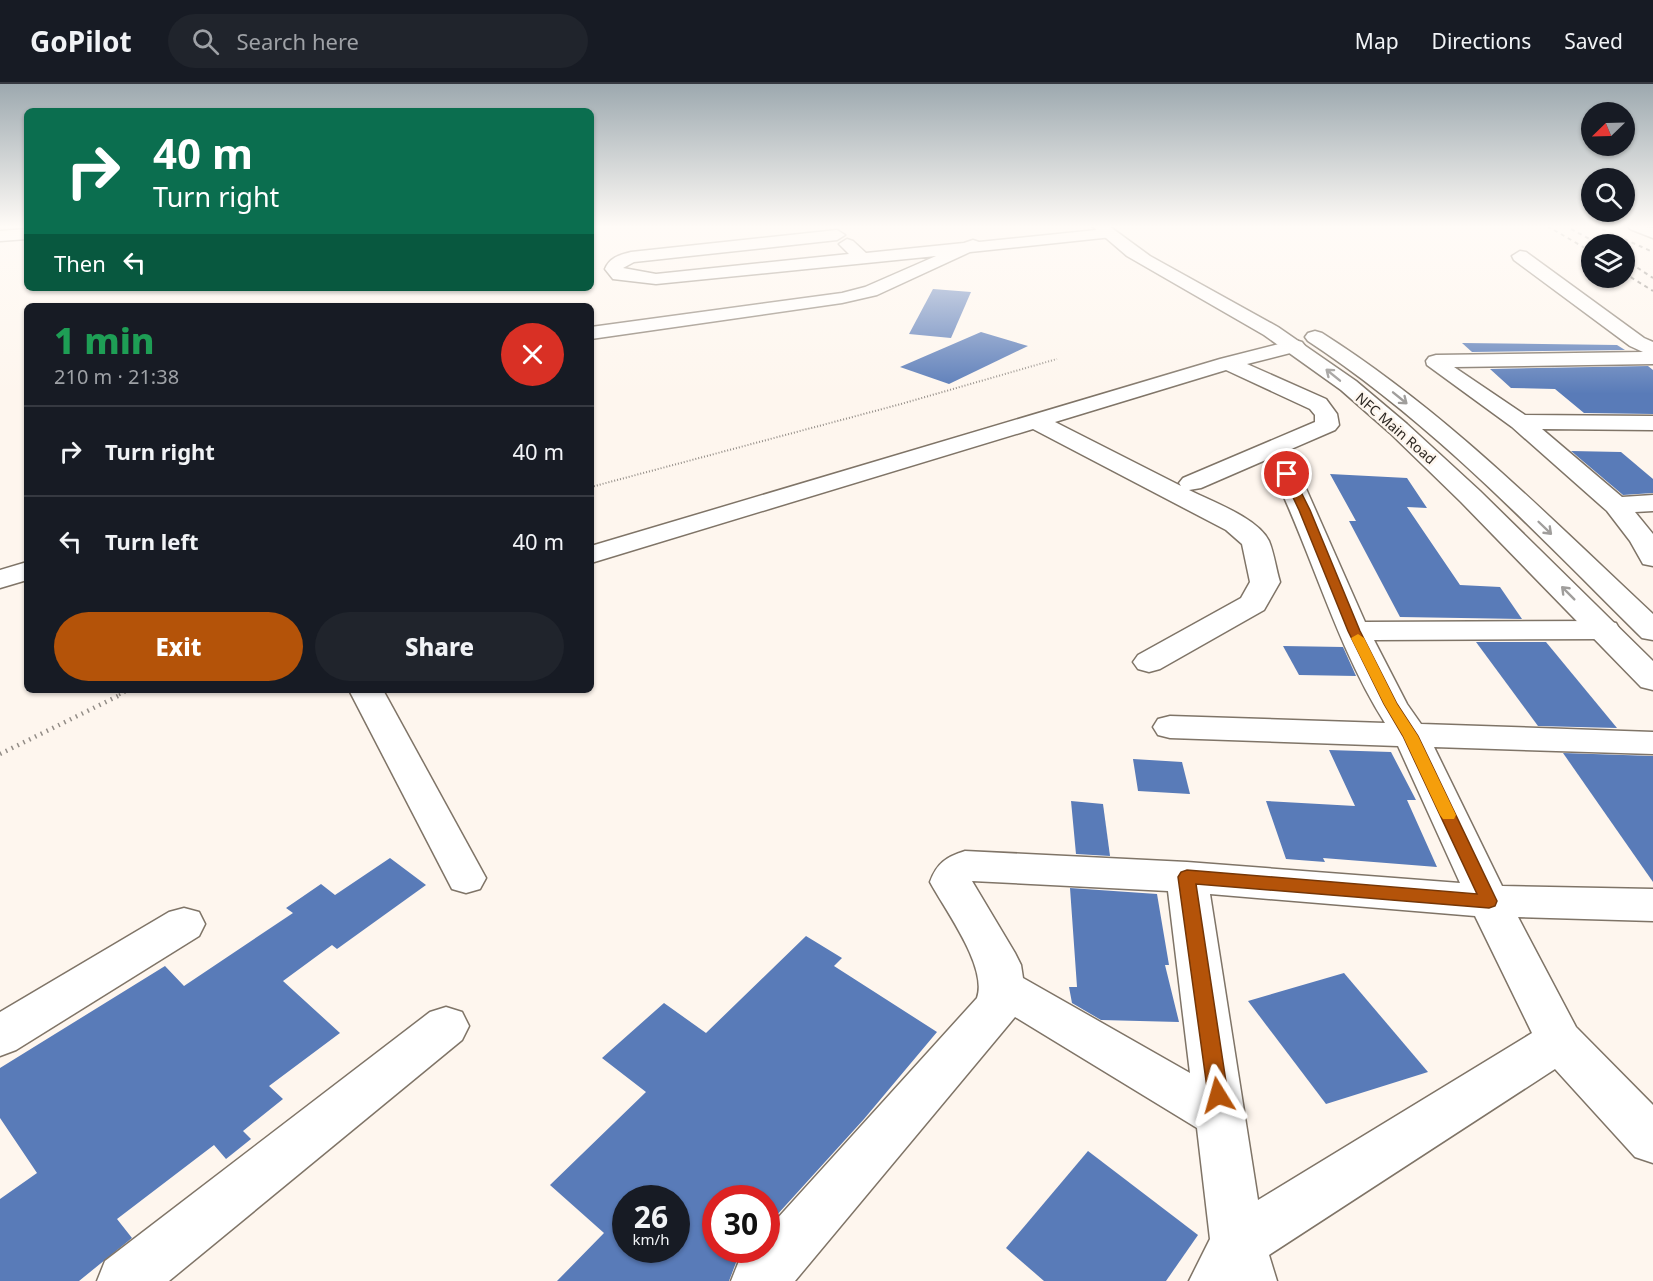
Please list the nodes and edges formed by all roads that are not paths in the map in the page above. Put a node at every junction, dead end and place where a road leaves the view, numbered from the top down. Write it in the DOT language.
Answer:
graph roads {
  1 [pos="891,282"];
  2 [pos="1185,282"];
  3 [pos="1206,282"];
  4 [pos="1555,282"];
  5 [pos="594,333"];
  6 [pos="1295,346"];
  7 [pos="1653,349"];
  8 [pos="1653,358"];
  9 [pos="1227,363"];
  10 [pos="1035,421"];
  11 [pos="1520,422"];
  12 [pos="1653,423"];
  13 [pos="1287,474"];
  14 [pos="1192,483"];
  15 [pos="1653,503"];
  16 [pos="1616,505"];
  17 [pos="594,554"];
  18 [pos="1653,558"];
  19 [pos="24,572"];
  20 [pos="0,579"];
  21 [pos="1650,625"];
  22 [pos="1605,630"];
  23 [pos="1354,631"];
  24 [pos="1149,662"];
  25 [pos="1653,680"];
  26 [pos="368,693"];
  27 [pos="1170,727"];
  28 [pos="1411,736"];
  29 [pos="1653,743"];
  30 [pos="1187,877"];
  31 [pos="466,878"];
  32 [pos="1489,901"];
  33 [pos="1653,905"];
  34 [pos="184,924"];
  35 [pos="1003,988"];
  36 [pos="446,1026"];
  37 [pos="0,1036"];
  38 [pos="1559,1041"];
  39 [pos="1221,1116"];
  40 [pos="1653,1140"];
  41 [pos="1235,1268"];
  42 [pos="125,1281"];
  43 [pos="759,1281"];
  1 -- 5 [label="street"];
  2 -- 6 [label="street, NFC Main Road"];
  3 -- 21 [label="street, NFC Main Road, one-way"];
  4 -- 7 [label="street"];
  6 -- 9 [label="street"];
  22 -- 6 [label="street, NFC Main Road, one-way"];
  8 -- 11 [label="street"];
  9 -- 10 [label="street"];
  9 -- 14 [label="street"];
  10 -- 17 [label="street"];
  10 -- 24 [label="street"];
  11 -- 12 [label="street"];
  11 -- 16 [label="street"];
  13 -- 23 [label="street"];
  15 -- 16 [label="street"];
  16 -- 18 [label="street"];
  19 -- 20 [label="street"];
  22 -- 23 [label="street"];
  22 -- 25 [label="street, NFC Main Road"];
  23 -- 28 [label="street"];
  26 -- 31 [label="street"];
  27 -- 28 [label="street"];
  28 -- 29 [label="street"];
  28 -- 32 [label="street"];
  30 -- 32 [label="street"];
  30 -- 35 [label="street"];
  30 -- 39 [label="street"];
  32 -- 33 [label="street"];
  32 -- 38 [label="street"];
  34 -- 37 [label="street"];
  35 -- 39 [label="street"];
  35 -- 43 [label="street"];
  36 -- 42 [label="street"];
  38 -- 40 [label="street"];
  38 -- 41 [label="street"];
  39 -- 41 [label="street"];
}
